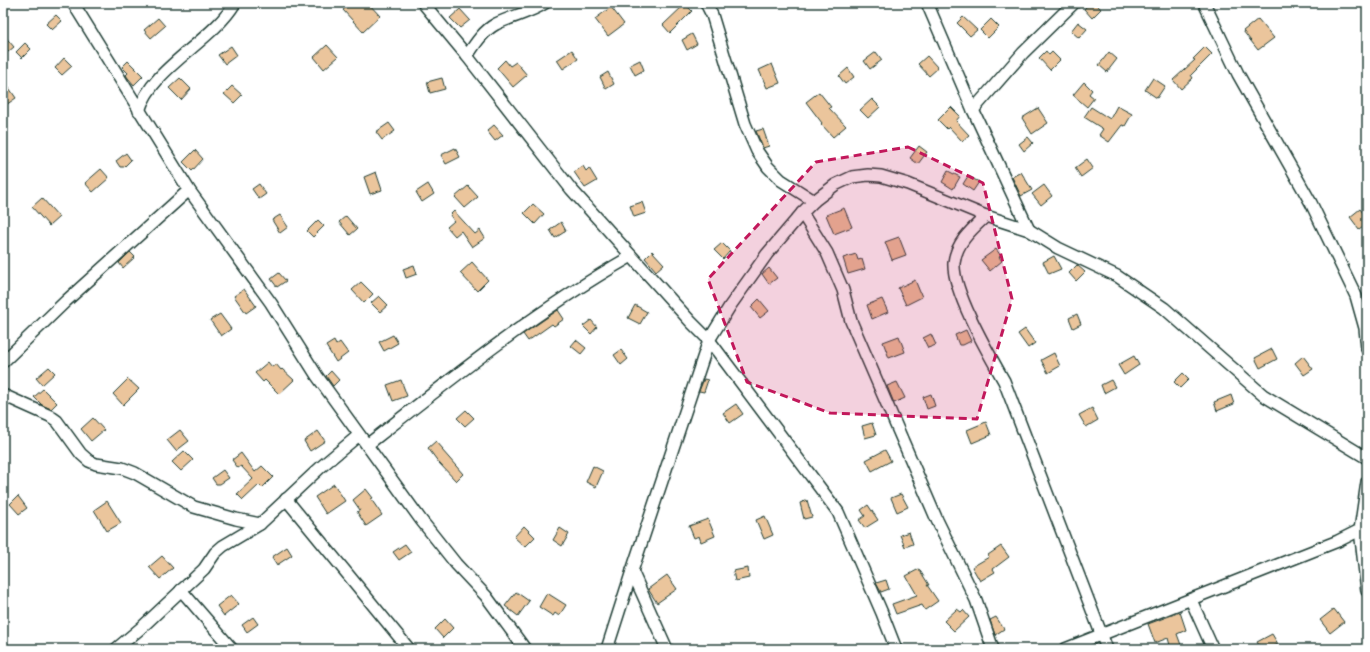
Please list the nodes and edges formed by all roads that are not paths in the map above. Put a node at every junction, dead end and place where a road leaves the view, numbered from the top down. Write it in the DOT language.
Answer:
graph roads {
  1 [pos="73,3"];
  2 [pos="235,3"];
  3 [pos="423,3"];
  4 [pos="545,3"];
  5 [pos="706,3"];
  6 [pos="927,3"];
  7 [pos="1074,3"];
  8 [pos="1204,3"];
  9 [pos="467,56"];
  10 [pos="973,110"];
  11 [pos="139,111"];
  12 [pos="189,190"];
  13 [pos="814,201"];
  14 [pos="802,213"];
  15 [pos="986,216"];
  16 [pos="1029,230"];
  17 [pos="630,256"];
  18 [pos="709,340"];
  19 [pos="1367,349"];
  20 [pos="3,362"];
  21 [pos="3,394"];
  22 [pos="359,435"];
  23 [pos="367,445"];
  24 [pos="1367,458"];
  25 [pos="1367,482"];
  26 [pos="286,499"];
  27 [pos="260,524"];
  28 [pos="1364,529"];
  29 [pos="632,571"];
  30 [pos="182,590"];
  31 [pos="1367,591"];
  32 [pos="1191,600"];
  33 [pos="1101,635"];
  34 [pos="116,649"];
  35 [pos="232,649"];
  36 [pos="410,649"];
  37 [pos="525,649"];
  38 [pos="607,649"];
  39 [pos="667,649"];
  40 [pos="896,649"];
  41 [pos="993,649"];
  42 [pos="1065,649"];
  43 [pos="1107,649"];
  44 [pos="1213,649"];
  1 -- 11 [label="street"];
  2 -- 11 [label="street"];
  3 -- 9 [label="street"];
  4 -- 9 [label="street"];
  5 -- 13 [label="street"];
  6 -- 10 [label="street"];
  7 -- 10 [label="street"];
  8 -- 19 [label="street"];
  9 -- 17 [label="street"];
  10 -- 16 [label="street"];
  11 -- 12 [label="street"];
  12 -- 20 [label="street"];
  12 -- 22 [label="street"];
  13 -- 14 [label="street"];
  13 -- 15 [label="street"];
  14 -- 18 [label="street"];
  14 -- 41 [label="street"];
  15 -- 16 [label="street"];
  15 -- 33 [label="street"];
  16 -- 24 [label="street"];
  17 -- 18 [label="street"];
  17 -- 23 [label="street"];
  18 -- 29 [label="street"];
  18 -- 40 [label="street"];
  21 -- 27 [label="street"];
  22 -- 23 [label="street"];
  22 -- 26 [label="street"];
  23 -- 37 [label="street"];
  25 -- 28 [label="street"];
  26 -- 27 [label="street"];
  26 -- 36 [label="street"];
  27 -- 30 [label="street"];
  28 -- 31 [label="street"];
  28 -- 32 [label="street"];
  29 -- 38 [label="street"];
  29 -- 39 [label="street"];
  30 -- 34 [label="street"];
  30 -- 35 [label="street"];
  32 -- 33 [label="street"];
  32 -- 44 [label="street"];
  33 -- 42 [label="street"];
  33 -- 43 [label="street"];
}
